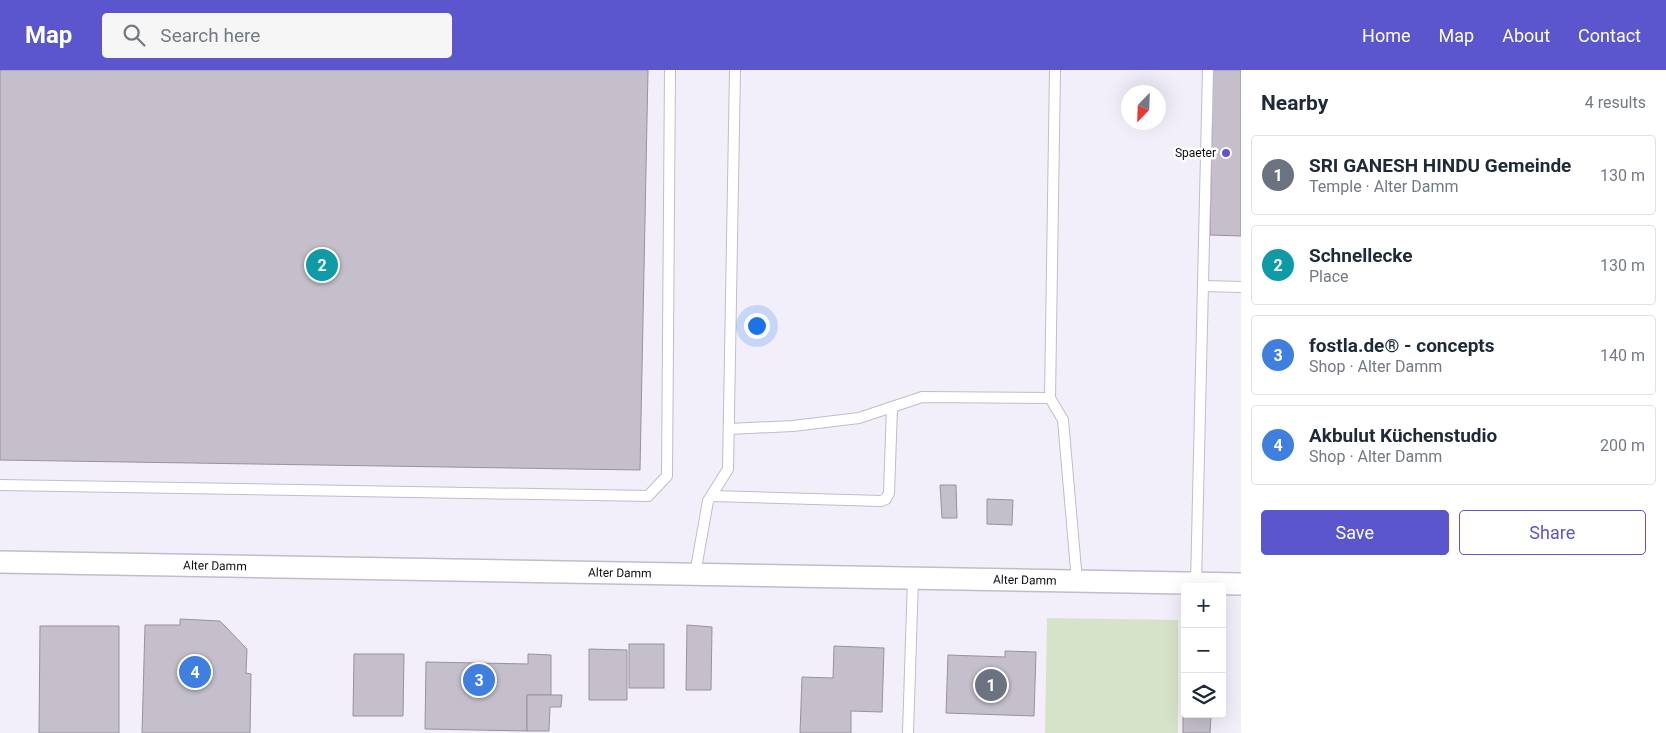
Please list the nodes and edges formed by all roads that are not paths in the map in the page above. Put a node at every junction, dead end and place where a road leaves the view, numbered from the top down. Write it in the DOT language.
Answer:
graph roads {
  1 [pos="670,70"];
  2 [pos="735,70"];
  3 [pos="1055,70"];
  4 [pos="1208,70"];
  5 [pos="1204,286"];
  6 [pos="1241,287"];
  7 [pos="1050,398"];
  8 [pos="892,407"];
  9 [pos="729,429"];
  10 [pos="0,485"];
  11 [pos="712,496"];
  12 [pos="0,562"];
  13 [pos="695,574"];
  14 [pos="913,578"];
  15 [pos="1077,581"];
  16 [pos="1196,583"];
  17 [pos="1226,584"];
  18 [pos="1241,584"];
  19 [pos="908,733"];
  1 -- 10 [label="lane"];
  2 -- 9 [label="lane"];
  3 -- 7 [label="lane"];
  4 -- 5 [label="lane"];
  5 -- 6 [label="lane"];
  5 -- 16 [label="lane"];
  7 -- 8 [label="lane"];
  7 -- 15 [label="lane"];
  8 -- 9 [label="lane"];
  8 -- 11 [label="lane"];
  9 -- 11 [label="lane"];
  11 -- 13 [label="lane"];
  12 -- 13 [label="street, Alter Damm"];
  13 -- 14 [label="street, Alter Damm"];
  14 -- 15 [label="street, Alter Damm"];
  14 -- 19 [label="lane"];
  15 -- 16 [label="street, Alter Damm"];
  17 -- 18 [label="street, Alter Damm"];
}
